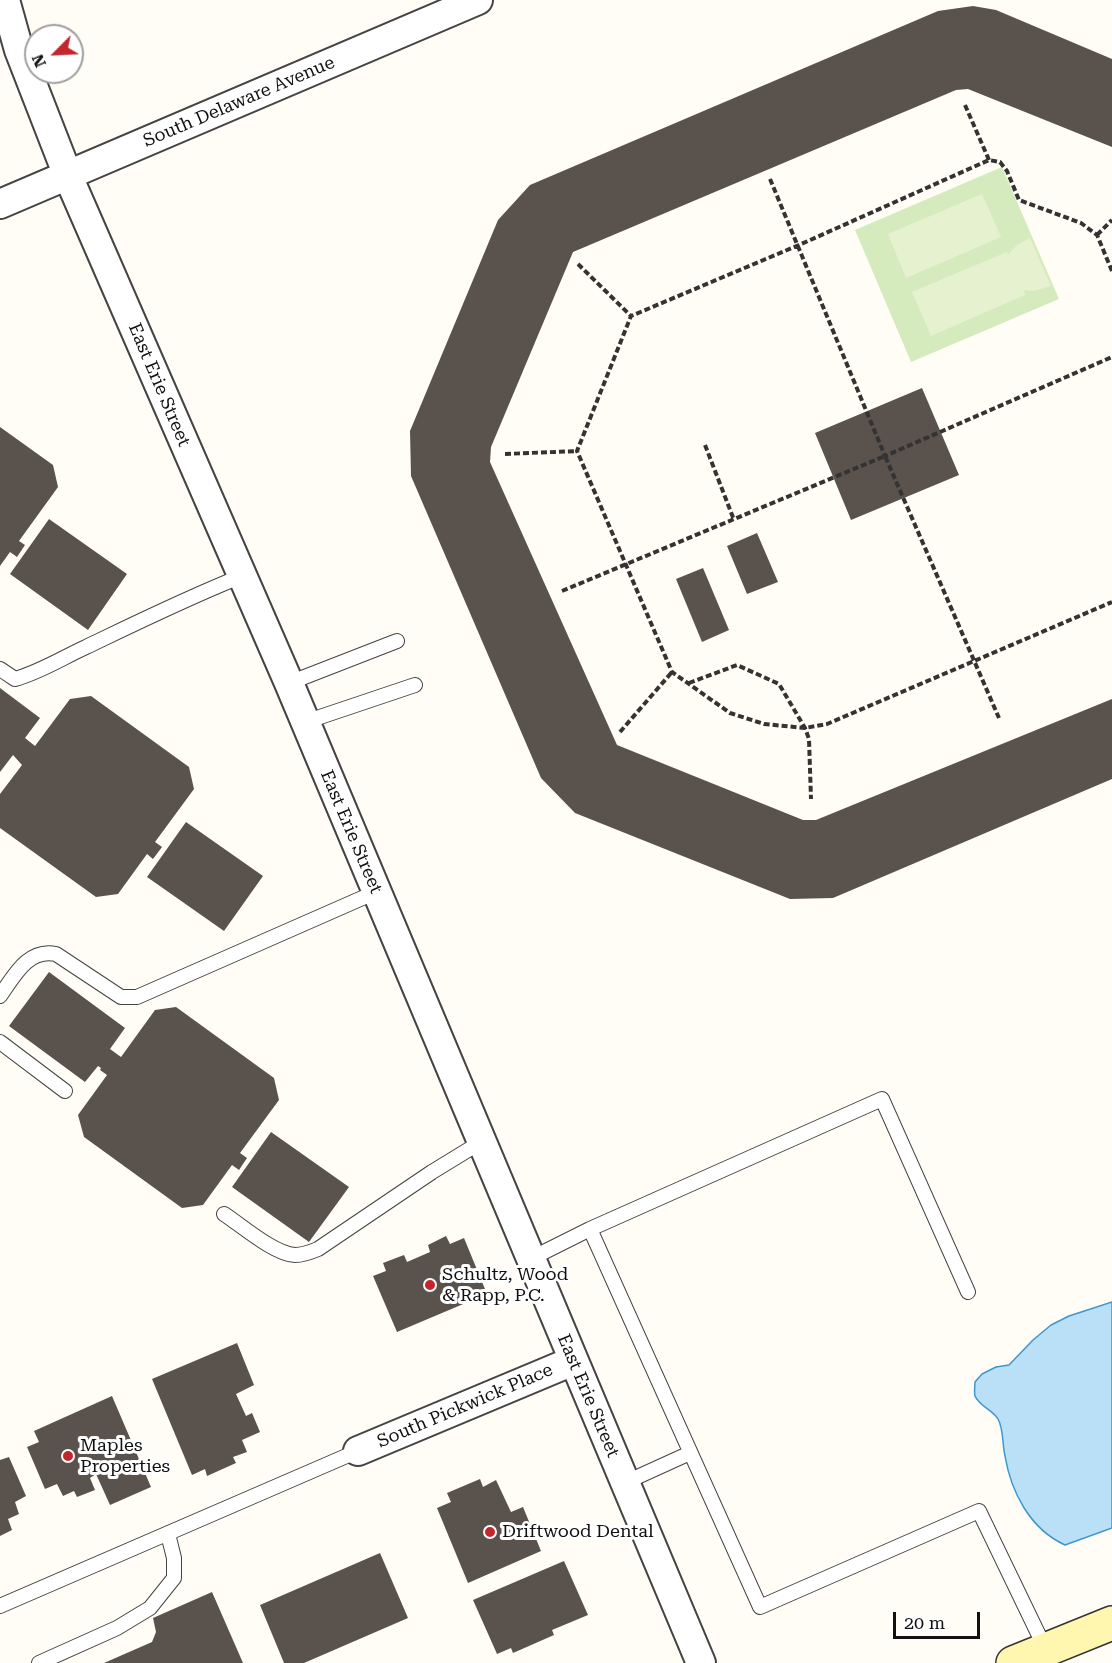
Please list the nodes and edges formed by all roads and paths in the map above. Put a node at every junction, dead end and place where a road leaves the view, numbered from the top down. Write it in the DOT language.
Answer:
graph roads {
  1 [pos="5,0"];
  2 [pos="478,0"];
  3 [pos="965,105"];
  4 [pos="988,160"];
  5 [pos="68,176"];
  6 [pos="770,179"];
  7 [pos="0,204"];
  8 [pos="1112,220"];
  9 [pos="1097,235"];
  10 [pos="799,245"];
  11 [pos="578,264"];
  12 [pos="1112,271"];
  13 [pos="631,316"];
  14 [pos="1112,357"];
  15 [pos="705,445"];
  16 [pos="577,451"];
  17 [pos="505,454"];
  18 [pos="885,456"];
  19 [pos="734,520"];
  20 [pos="624,564"];
  21 [pos="242,576"];
  22 [pos="562,591"];
  23 [pos="1112,602"];
  24 [pos="397,641"];
  25 [pos="975,662"];
  26 [pos="0,669"];
  27 [pos="672,672"];
  28 [pos="289,683"];
  29 [pos="688,683"];
  30 [pos="415,685"];
  31 [pos="999,718"];
  32 [pos="305,722"];
  33 [pos="805,728"];
  34 [pos="620,732"];
  35 [pos="811,799"];
  36 [pos="376,892"];
  37 [pos="0,996"];
  38 [pos="0,1042"];
  39 [pos="65,1091"];
  40 [pos="481,1142"];
  41 [pos="224,1214"];
  42 [pos="590,1229"];
  43 [pos="530,1259"];
  44 [pos="968,1292"];
  45 [pos="573,1361"];
  46 [pos="358,1451"];
  47 [pos="690,1453"];
  48 [pos="624,1483"];
  49 [pos="168,1534"];
  50 [pos="0,1606"];
  51 [pos="1112,1623"];
  52 [pos="1046,1650"];
  53 [pos="39,1663"];
  54 [pos="701,1663"];
  55 [pos="1013,1663"];
  1 -- 5 [label="street, East Erie Street"];
  2 -- 5 [label="street, South Delaware Avenue"];
  3 -- 4 [label="path"];
  4 -- 9 [label="path"];
  4 -- 10 [label="path"];
  5 -- 7 [label="street, South Delaware Avenue"];
  5 -- 21 [label="street, East Erie Street"];
  6 -- 10 [label="path"];
  8 -- 9 [label="path"];
  9 -- 12 [label="path"];
  10 -- 13 [label="path"];
  10 -- 18 [label="path"];
  11 -- 13 [label="path"];
  13 -- 16 [label="path"];
  14 -- 18 [label="path"];
  15 -- 19 [label="path"];
  16 -- 17 [label="path"];
  16 -- 20 [label="path"];
  18 -- 19 [label="path"];
  18 -- 25 [label="path"];
  19 -- 20 [label="path"];
  20 -- 22 [label="path"];
  20 -- 27 [label="path"];
  21 -- 26 [label="lane"];
  21 -- 28 [label="street, East Erie Street"];
  23 -- 25 [label="path"];
  24 -- 28 [label="lane"];
  25 -- 31 [label="path"];
  25 -- 33 [label="path"];
  27 -- 29 [label="path"];
  27 -- 34 [label="path"];
  28 -- 32 [label="street, East Erie Street"];
  29 -- 33 [label="path"];
  29 -- 33 [label="path"];
  30 -- 32 [label="lane"];
  32 -- 36 [label="street, East Erie Street"];
  33 -- 35 [label="path"];
  36 -- 37 [label="lane"];
  36 -- 40 [label="street, East Erie Street"];
  38 -- 39 [label="lane"];
  40 -- 41 [label="lane"];
  40 -- 43 [label="street, East Erie Street"];
  42 -- 43 [label="lane"];
  42 -- 44 [label="lane"];
  42 -- 47 [label="lane"];
  43 -- 45 [label="street, East Erie Street"];
  45 -- 46 [label="street, South Pickwick Place"];
  45 -- 48 [label="street, East Erie Street"];
  46 -- 49 [label="lane"];
  47 -- 48 [label="lane"];
  47 -- 52 [label="lane"];
  48 -- 54 [label="street, East Erie Street"];
  49 -- 50 [label="lane"];
  49 -- 53 [label="lane"];
  51 -- 52 [label="main road"];
  52 -- 55 [label="main road"];
}
